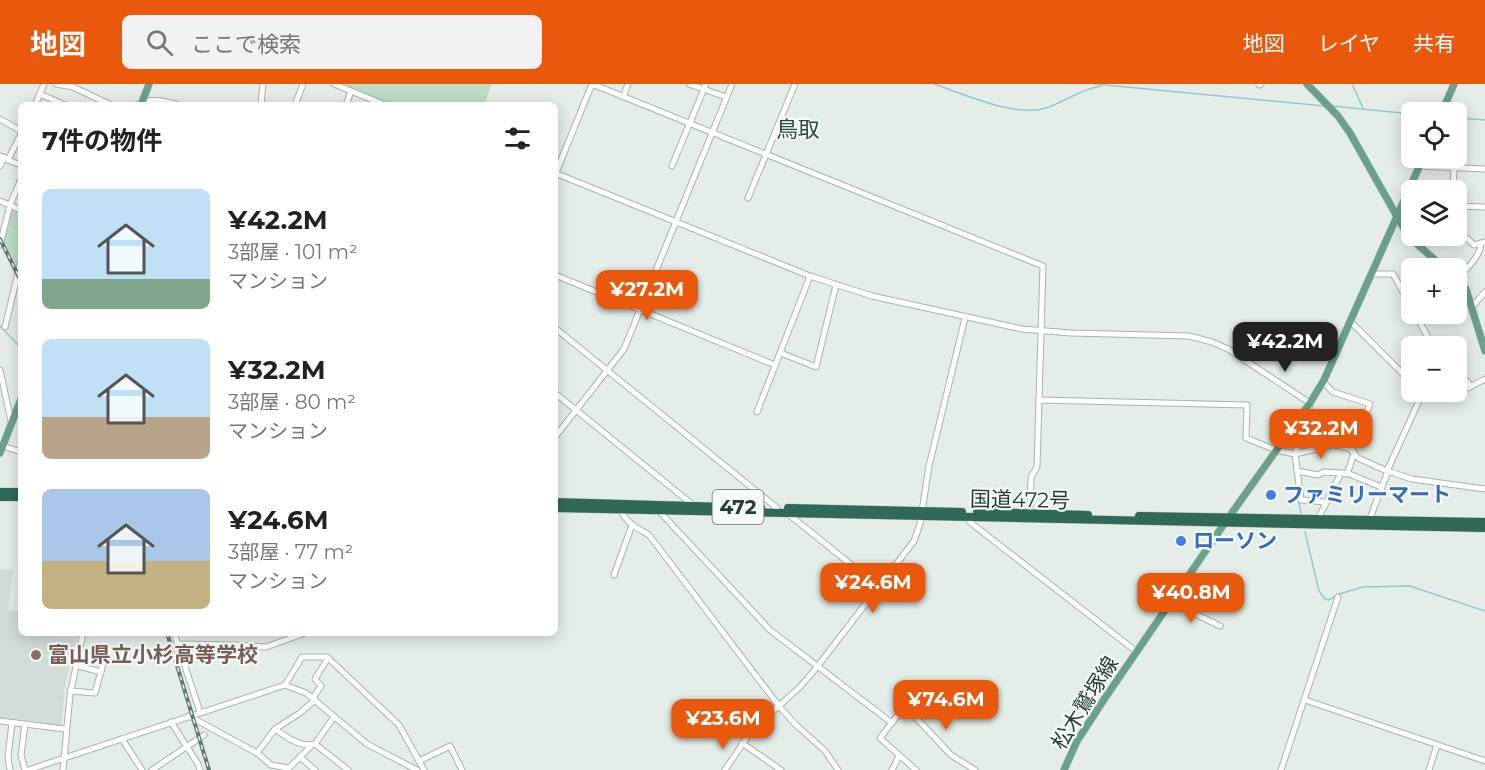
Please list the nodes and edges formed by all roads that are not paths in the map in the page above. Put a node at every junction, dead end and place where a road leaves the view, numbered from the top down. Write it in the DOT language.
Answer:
graph roads {
  1 [pos="44,84"];
  2 [pos="56,84"];
  3 [pos="149,84"];
  4 [pos="263,84"];
  5 [pos="303,84"];
  6 [pos="334,84"];
  7 [pos="592,84"];
  8 [pos="628,84"];
  9 [pos="689,84"];
  10 [pos="732,84"];
  11 [pos="795,84"];
  12 [pos="1307,84"];
  13 [pos="1454,84"];
  14 [pos="74,86"];
  15 [pos="705,86"];
  16 [pos="351,91"];
  17 [pos="40,94"];
  18 [pos="623,97"];
  19 [pos="726,97"];
  20 [pos="36,102"];
  21 [pos="58,102"];
  22 [pos="105,102"];
  23 [pos="141,102"];
  24 [pos="151,102"];
  25 [pos="168,102"];
  26 [pos="261,102"];
  27 [pos="296,102"];
  28 [pos="347,102"];
  29 [pos="378,102"];
  30 [pos="1446,102"];
  31 [pos="0,119"];
  32 [pos="690,123"];
  33 [pos="18,130"];
  34 [pos="712,132"];
  35 [pos="18,137"];
  36 [pos="766,155"];
  37 [pos="4,158"];
  38 [pos="18,164"];
  39 [pos="0,166"];
  40 [pos="672,166"];
  41 [pos="558,167"];
  42 [pos="1454,168"];
  43 [pos="1485,169"];
  44 [pos="558,175"];
  45 [pos="1453,180"];
  46 [pos="18,186"];
  47 [pos="748,198"];
  48 [pos="0,201"];
  49 [pos="10,205"];
  50 [pos="1467,206"];
  51 [pos="1485,207"];
  52 [pos="18,209"];
  53 [pos="1401,212"];
  54 [pos="1396,217"];
  55 [pos="675,223"];
  56 [pos="1467,238"];
  57 [pos="1483,243"];
  58 [pos="0,246"];
  59 [pos="1420,248"];
  60 [pos="1432,258"];
  61 [pos="1467,268"];
  62 [pos="18,273"];
  63 [pos="1372,274"];
  64 [pos="558,276"];
  65 [pos="810,276"];
  66 [pos="836,285"];
  67 [pos="1401,288"];
  68 [pos="1485,292"];
  69 [pos="1467,294"];
  70 [pos="1472,307"];
  71 [pos="639,310"];
  72 [pos="965,318"];
  73 [pos="0,321"];
  74 [pos="1351,321"];
  75 [pos="558,330"];
  76 [pos="1041,331"];
  77 [pos="1485,348"];
  78 [pos="780,353"];
  79 [pos="775,364"];
  80 [pos="0,370"];
  81 [pos="608,371"];
  82 [pos="1401,372"];
  83 [pos="1485,379"];
  84 [pos="1323,382"];
  85 [pos="1467,382"];
  86 [pos="1471,386"];
  87 [pos="1467,387"];
  88 [pos="558,395"];
  89 [pos="1039,400"];
  90 [pos="1418,402"];
  91 [pos="1310,403"];
  92 [pos="18,407"];
  93 [pos="576,410"];
  94 [pos="757,412"];
  95 [pos="1308,420"];
  96 [pos="12,422"];
  97 [pos="558,433"];
  98 [pos="1351,436"];
  99 [pos="2,445"];
  100 [pos="1276,450"];
  101 [pos="18,451"];
  102 [pos="1353,453"];
  103 [pos="1295,454"];
  104 [pos="1297,471"];
  105 [pos="1387,471"];
  106 [pos="1344,473"];
  107 [pos="0,487"];
  108 [pos="18,487"];
  109 [pos="1381,487"];
  110 [pos="1485,489"];
  111 [pos="0,492"];
  112 [pos="18,492"];
  113 [pos="0,499"];
  114 [pos="18,499"];
  115 [pos="1325,501"];
  116 [pos="558,502"];
  117 [pos="694,506"];
  118 [pos="558,508"];
  119 [pos="777,508"];
  120 [pos="621,510"];
  121 [pos="659,511"];
  122 [pos="787,513"];
  123 [pos="1030,513"];
  124 [pos="922,514"];
  125 [pos="967,517"];
  126 [pos="1318,519"];
  127 [pos="1370,520"];
  128 [pos="1226,521"];
  129 [pos="1485,522"];
  130 [pos="632,525"];
  131 [pos="1485,528"];
  132 [pos="614,574"];
  133 [pos="879,587"];
  134 [pos="1338,597"];
  135 [pos="1171,602"];
  136 [pos="1220,626"];
  137 [pos="82,636"];
  138 [pos="175,636"];
  139 [pos="297,636"];
  140 [pos="177,644"];
  141 [pos="234,645"];
  142 [pos="1137,652"];
  143 [pos="252,658"];
  144 [pos="328,658"];
  145 [pos="104,660"];
  146 [pos="75,665"];
  147 [pos="818,667"];
  148 [pos="101,672"];
  149 [pos="285,685"];
  150 [pos="70,691"];
  151 [pos="314,699"];
  152 [pos="1305,700"];
  153 [pos="780,706"];
  154 [pos="200,712"];
  155 [pos="189,716"];
  156 [pos="334,717"];
  157 [pos="0,721"];
  158 [pos="171,722"];
  159 [pos="12,723"];
  160 [pos="892,723"];
  161 [pos="25,724"];
  162 [pos="65,729"];
  163 [pos="275,729"];
  164 [pos="204,735"];
  165 [pos="122,739"];
  166 [pos="742,743"];
  167 [pos="313,745"];
  168 [pos="1437,745"];
  169 [pos="187,747"];
  170 [pos="257,753"];
  171 [pos="899,756"];
  172 [pos="300,757"];
  173 [pos="63,758"];
  174 [pos="419,761"];
  175 [pos="1485,761"];
  176 [pos="404,767"];
  177 [pos="287,769"];
  178 [pos="10,770"];
  179 [pos="26,770"];
  180 [pos="63,770"];
  181 [pos="142,770"];
  182 [pos="152,770"];
  183 [pos="200,770"];
  184 [pos="315,770"];
  185 [pos="348,770"];
  186 [pos="417,770"];
  187 [pos="424,770"];
  188 [pos="462,770"];
  189 [pos="725,770"];
  190 [pos="781,770"];
  191 [pos="838,770"];
  192 [pos="892,770"];
  193 [pos="916,770"];
  194 [pos="975,770"];
  195 [pos="1064,770"];
  196 [pos="1281,770"];
  197 [pos="1429,770"];
  1 -- 17 [label="street"];
  2 -- 14 [label="street"];
  3 -- 23 [label="main road"];
  4 -- 26 [label="street"];
  5 -- 27 [label="street"];
  6 -- 16 [label="street"];
  7 -- 18 [label="street"];
  7 -- 41 [label="street"];
  8 -- 18 [label="street"];
  9 -- 15 [label="street"];
  10 -- 19 [label="street"];
  11 -- 36 [label="street"];
  12 -- 54 [label="main road"];
  13 -- 30 [label="main road"];
  14 -- 22 [label="street"];
  15 -- 19 [label="street"];
  15 -- 32 [label="street"];
  16 -- 28 [label="street"];
  16 -- 29 [label="street"];
  17 -- 20 [label="street"];
  17 -- 21 [label="street"];
  18 -- 32 [label="street"];
  19 -- 34 [label="street"];
  24 -- 25 [label="street"];
  31 -- 33 [label="street"];
  32 -- 34 [label="street"];
  32 -- 40 [label="street"];
  34 -- 36 [label="street"];
  34 -- 55 [label="street"];
  35 -- 37 [label="street"];
  36 -- 47 [label="street"];
  36 -- 76 [label="street"];
  37 -- 38 [label="street"];
  37 -- 39 [label="street"];
  42 -- 43 [label="street"];
  42 -- 45 [label="street"];
  44 -- 55 [label="street"];
  46 -- 49 [label="street"];
  48 -- 49 [label="street"];
  49 -- 52 [label="street"];
  49 -- 58 [label="street"];
  50 -- 51 [label="street"];
  53 -- 54 [label="main road, 松木鷲塚線"];
  54 -- 59 [label="main road"];
  54 -- 63 [label="main road, 松木鷲塚線"];
  55 -- 65 [label="street"];
  55 -- 71 [label="street"];
  56 -- 57 [label="street"];
  57 -- 61 [label="street"];
  59 -- 60 [label="main road"];
  62 -- 73 [label="street"];
  63 -- 67 [label="street"];
  63 -- 74 [label="main road, 松木鷲塚線"];
  64 -- 71 [label="street"];
  65 -- 66 [label="street"];
  65 -- 78 [label="street"];
  66 -- 72 [label="street"];
  66 -- 78 [label="street"];
  68 -- 70 [label="street"];
  69 -- 70 [label="main road"];
  70 -- 77 [label="main road"];
  71 -- 79 [label="street"];
  71 -- 81 [label="street"];
  72 -- 76 [label="street"];
  72 -- 124 [label="street"];
  74 -- 82 [label="street"];
  74 -- 84 [label="main road, 松木鷲塚線"];
  75 -- 81 [label="street"];
  76 -- 89 [label="street"];
  76 -- 91 [label="street"];
  78 -- 79 [label="street"];
  79 -- 94 [label="street"];
  80 -- 96 [label="street"];
  81 -- 93 [label="street"];
  81 -- 119 [label="street"];
  83 -- 86 [label="street"];
  84 -- 91 [label="main road, 松木鷲塚線"];
  84 -- 98 [label="street"];
  85 -- 86 [label="street"];
  86 -- 87 [label="street"];
  88 -- 93 [label="street"];
  89 -- 100 [label="street"];
  89 -- 123 [label="street"];
  90 -- 105 [label="street"];
  91 -- 95 [label="street"];
  91 -- 100 [label="main road, 松木鷲塚線"];
  92 -- 96 [label="main road"];
  93 -- 97 [label="street"];
  93 -- 117 [label="street"];
  95 -- 98 [label="street"];
  95 -- 103 [label="street"];
  96 -- 99 [label="main road"];
  98 -- 102 [label="street"];
  99 -- 101 [label="street"];
  100 -- 103 [label="street"];
  100 -- 128 [label="main road, 松木鷲塚線"];
  102 -- 103 [label="street"];
  102 -- 105 [label="street"];
  102 -- 106 [label="street"];
  103 -- 104 [label="street"];
  104 -- 106 [label="street"];
  104 -- 115 [label="street"];
  105 -- 109 [label="street"];
  105 -- 110 [label="street"];
  106 -- 109 [label="street"];
  106 -- 115 [label="street"];
  107 -- 108 [label="highway"];
  109 -- 127 [label="street"];
  111 -- 112 [label="highway"];
  113 -- 114 [label="highway"];
  115 -- 126 [label="street"];
  116 -- 117 [label="highway, 国道472号 / 472"];
  117 -- 119 [label="highway, 国道472号 / 472"];
  118 -- 120 [label="highway, 国道472号 / 472"];
  119 -- 124 [label="highway, 国道472号 / 472"];
  120 -- 121 [label="highway, 国道472号 / 472"];
  120 -- 130 [label="street"];
  121 -- 122 [label="highway, 国道472号 / 472"];
  121 -- 147 [label="street"];
  122 -- 124 [label="highway, 国道472号 / 472"];
  122 -- 133 [label="street"];
  123 -- 124 [label="highway, 国道472号 / 472"];
  123 -- 128 [label="highway, 国道472号 / 472"];
  124 -- 125 [label="highway, 国道472号 / 472"];
  124 -- 133 [label="street"];
  125 -- 128 [label="highway, 国道472号 / 472"];
  125 -- 142 [label="street"];
  126 -- 127 [label="highway, 国道472号 / 472"];
  126 -- 128 [label="highway, 国道472号 / 472"];
  127 -- 129 [label="highway, 国道472号 / 472"];
  128 -- 131 [label="highway, 国道472号 / 472"];
  128 -- 135 [label="main road, 松木鷲塚線"];
  130 -- 132 [label="street"];
  130 -- 153 [label="street"];
  133 -- 147 [label="street"];
  134 -- 152 [label="street"];
  135 -- 136 [label="street"];
  135 -- 142 [label="main road, 松木鷲塚線"];
  137 -- 146 [label="street"];
  138 -- 140 [label="street"];
  139 -- 141 [label="street"];
  140 -- 141 [label="street"];
  140 -- 154 [label="street"];
  141 -- 143 [label="street"];
  142 -- 195 [label="main road, 松木鷲塚線"];
  144 -- 149 [label="street"];
  144 -- 151 [label="street"];
  144 -- 174 [label="street"];
  145 -- 148 [label="street"];
  146 -- 148 [label="street"];
  146 -- 150 [label="street"];
  147 -- 153 [label="street"];
  147 -- 160 [label="street"];
  148 -- 150 [label="street"];
  149 -- 151 [label="street"];
  149 -- 154 [label="street"];
  150 -- 162 [label="street"];
  151 -- 156 [label="street"];
  151 -- 163 [label="street"];
  152 -- 168 [label="street"];
  152 -- 196 [label="street"];
  153 -- 166 [label="street"];
  153 -- 191 [label="street"];
  154 -- 155 [label="street"];
  155 -- 158 [label="street"];
  155 -- 170 [label="street"];
  156 -- 167 [label="street"];
  156 -- 176 [label="street"];
  157 -- 159 [label="street"];
  158 -- 165 [label="street"];
  158 -- 169 [label="street"];
  159 -- 161 [label="street"];
  159 -- 178 [label="street"];
  160 -- 171 [label="street"];
  160 -- 194 [label="street"];
  161 -- 162 [label="street"];
  161 -- 179 [label="street"];
  162 -- 173 [label="street"];
  163 -- 167 [label="street"];
  163 -- 170 [label="street"];
  164 -- 169 [label="street"];
  165 -- 173 [label="street"];
  165 -- 181 [label="street"];
  166 -- 189 [label="street"];
  166 -- 190 [label="street"];
  167 -- 172 [label="street"];
  167 -- 185 [label="street"];
  168 -- 175 [label="street"];
  168 -- 197 [label="street"];
  169 -- 182 [label="street"];
  169 -- 183 [label="street"];
  170 -- 177 [label="street"];
  171 -- 192 [label="street"];
  171 -- 193 [label="street"];
  172 -- 177 [label="street"];
  172 -- 184 [label="street"];
  173 -- 179 [label="street"];
  173 -- 180 [label="street"];
  174 -- 187 [label="street"];
  174 -- 188 [label="street"];
  176 -- 186 [label="street"];
}
